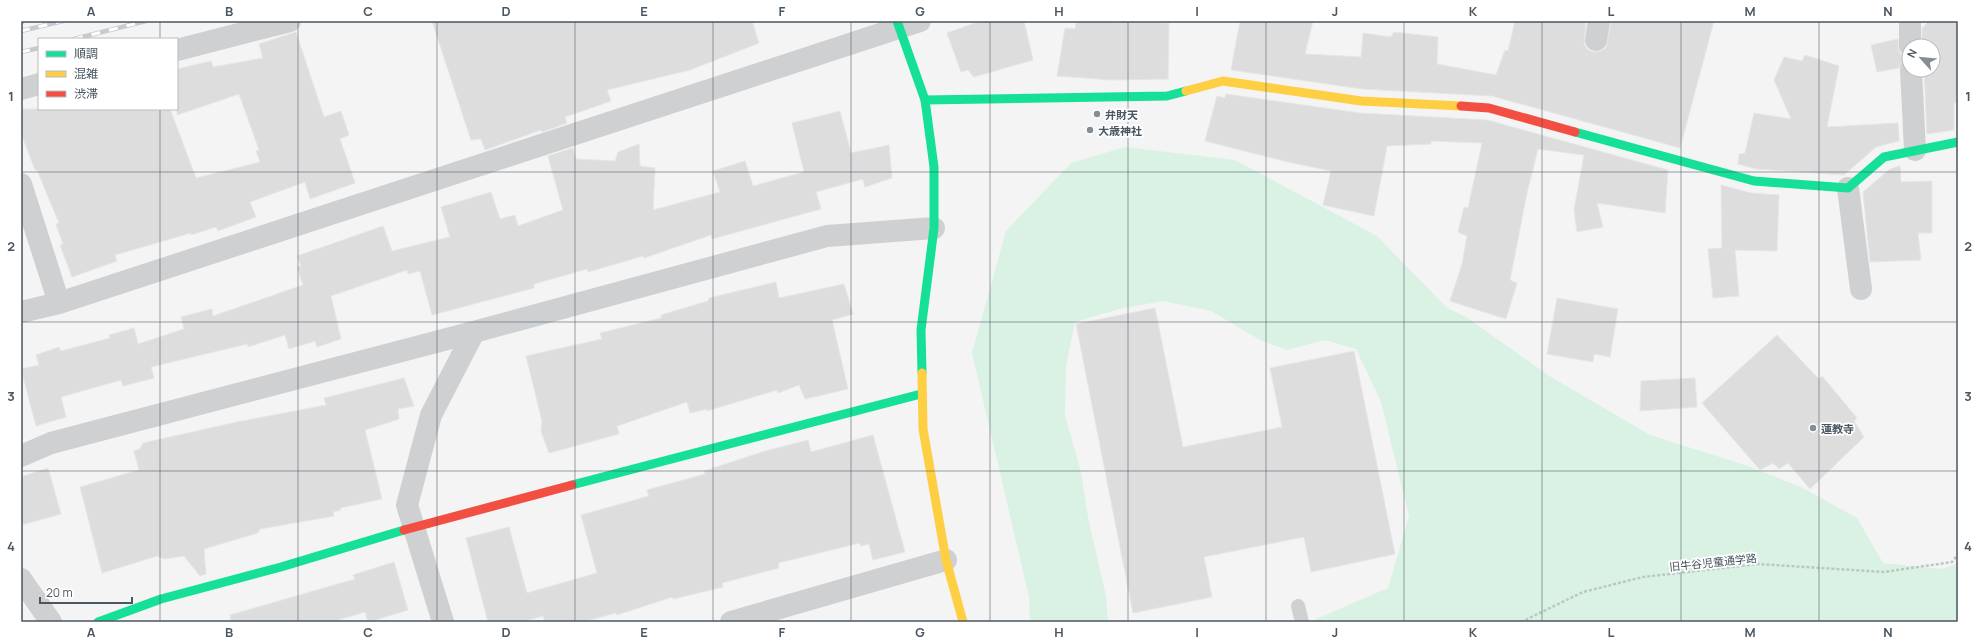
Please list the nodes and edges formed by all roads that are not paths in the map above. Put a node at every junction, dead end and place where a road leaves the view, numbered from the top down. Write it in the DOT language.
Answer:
graph roads {
  1 [pos="290,21"];
  2 [pos="1910,21"];
  3 [pos="906,23"];
  4 [pos="1910,38"];
  5 [pos="178,50"];
  6 [pos="1911,78"];
  7 [pos="38,84"];
  8 [pos="21,89"];
  9 [pos="925,100"];
  10 [pos="1958,142"];
  11 [pos="1915,150"];
  12 [pos="21,184"];
  13 [pos="1848,188"];
  14 [pos="934,228"];
  15 [pos="1861,288"];
  16 [pos="59,304"];
  17 [pos="21,312"];
  18 [pos="474,332"];
  19 [pos="921,394"];
  20 [pos="21,456"];
  21 [pos="413,527"];
  22 [pos="946,560"];
  23 [pos="21,579"];
  24 [pos="1298,606"];
  25 [pos="51,622"];
  26 [pos="98,622"];
  27 [pos="443,622"];
  28 [pos="731,622"];
  29 [pos="963,622"];
  30 [pos="1302,622"];
  1 -- 5 [label="street"];
  2 -- 4 [label="street"];
  3 -- 9 [label="street"];
  3 -- 16 [label="street"];
  6 -- 11 [label="street"];
  7 -- 8 [label="street"];
  9 -- 13 [label="street"];
  9 -- 14 [label="street"];
  10 -- 11 [label="street"];
  11 -- 13 [label="street"];
  12 -- 16 [label="street"];
  13 -- 15 [label="street"];
  14 -- 18 [label="street"];
  14 -- 19 [label="street"];
  16 -- 17 [label="street"];
  18 -- 20 [label="street"];
  18 -- 21 [label="street"];
  19 -- 21 [label="street"];
  19 -- 22 [label="street"];
  21 -- 26 [label="street"];
  21 -- 27 [label="street"];
  22 -- 28 [label="street"];
  22 -- 29 [label="street"];
  23 -- 25 [label="street"];
  24 -- 30 [label="lane"];
}
